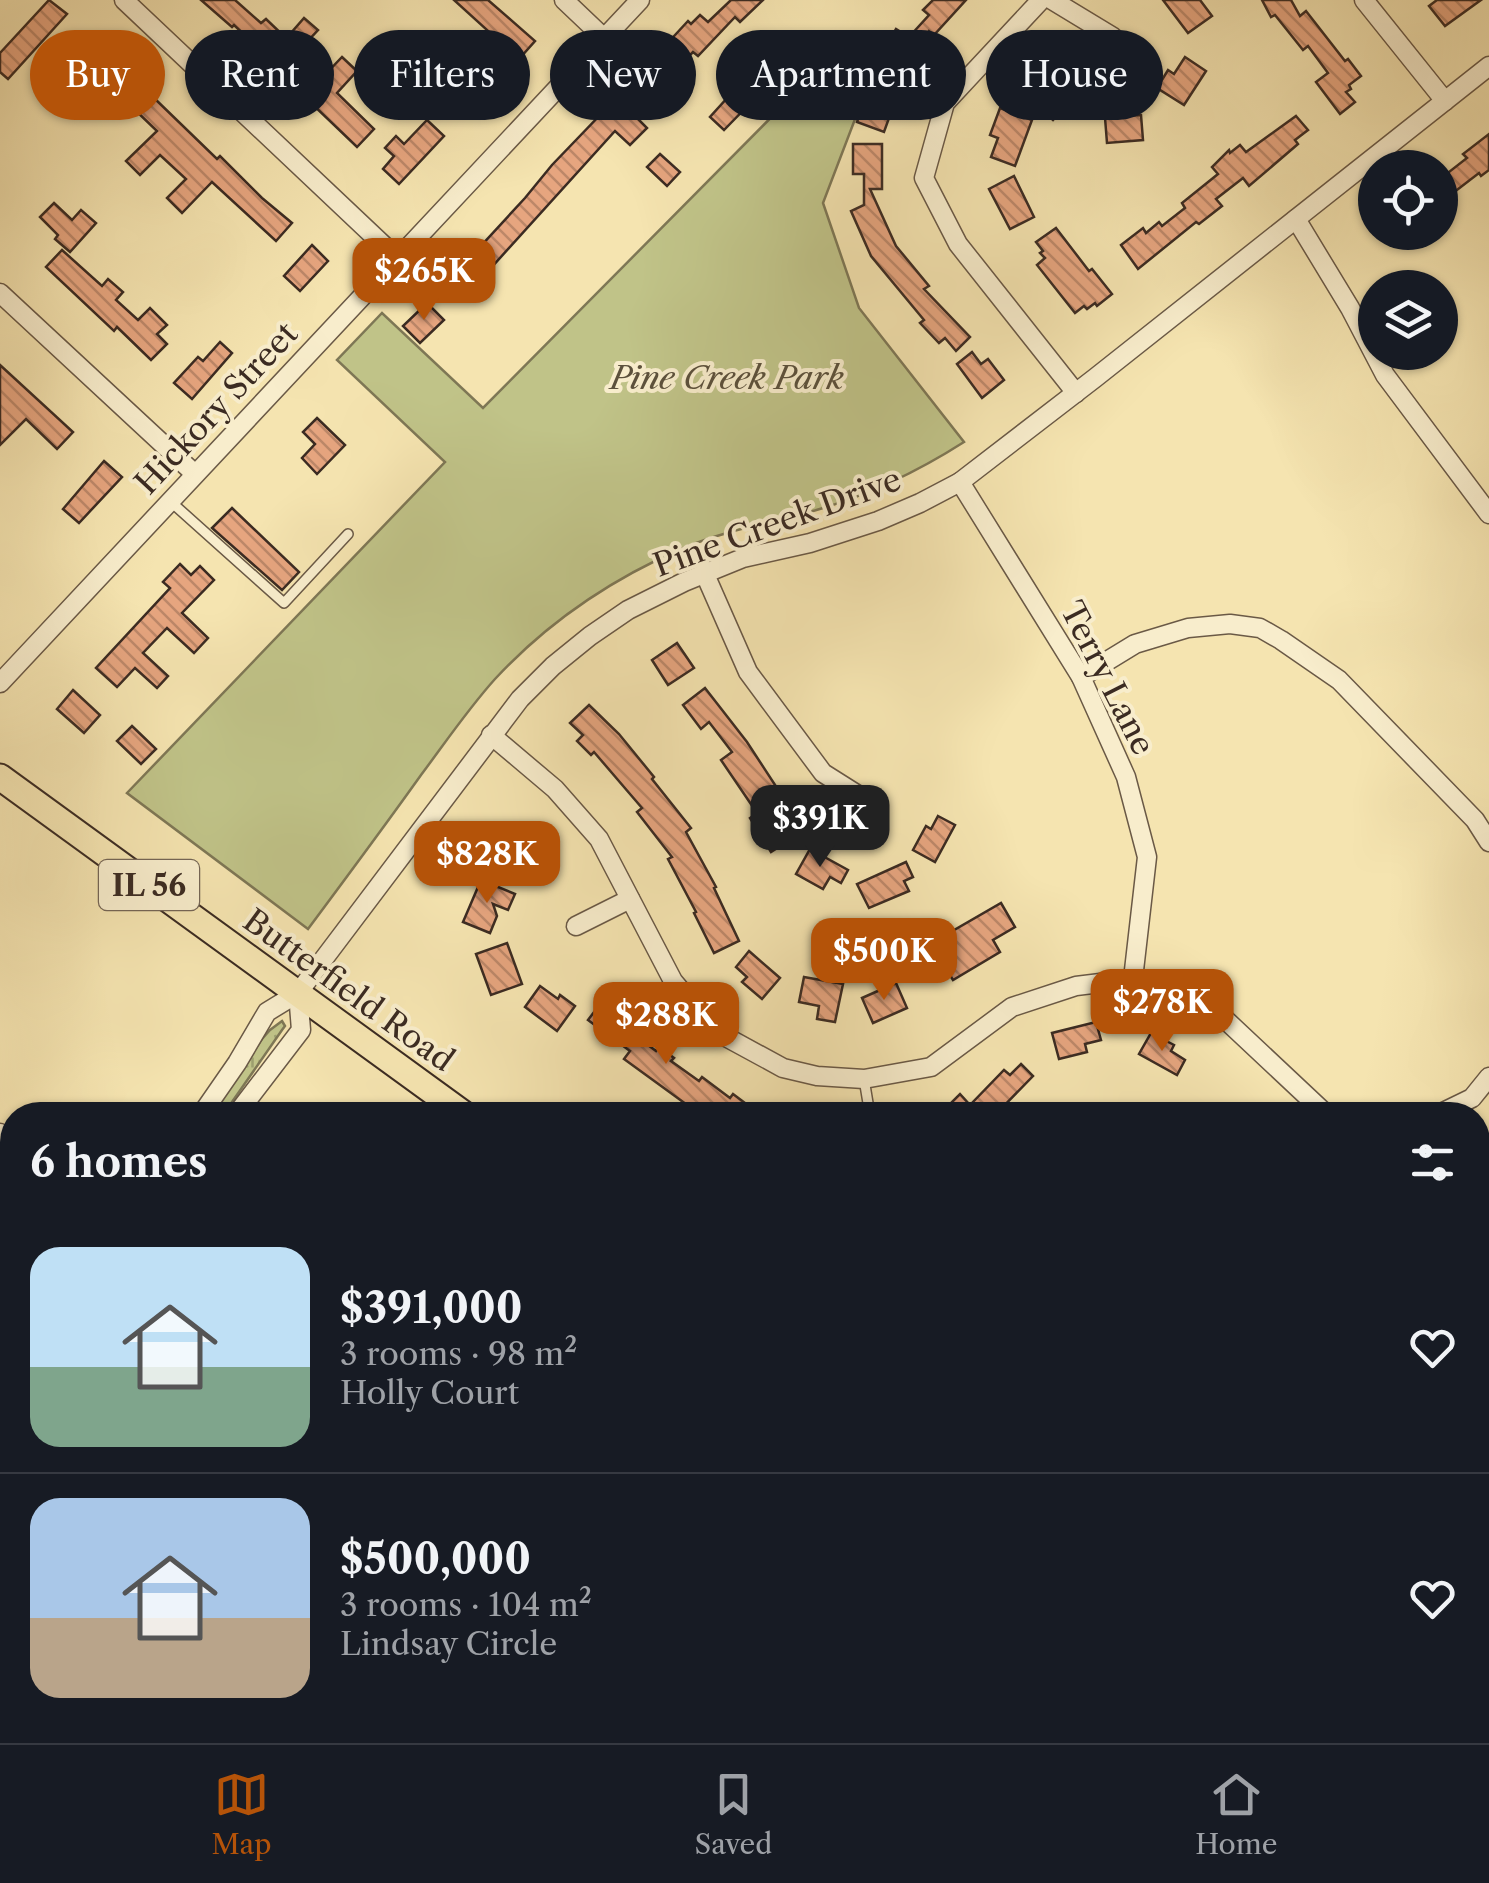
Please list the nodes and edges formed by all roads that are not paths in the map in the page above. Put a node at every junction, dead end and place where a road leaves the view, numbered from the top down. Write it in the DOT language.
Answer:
graph roads {
  1 [pos="124,0"];
  2 [pos="564,0"];
  3 [pos="640,0"];
  4 [pos="1041,0"];
  5 [pos="1052,0"];
  6 [pos="1364,0"];
  7 [pos="596,30"];
  8 [pos="612,30"];
  9 [pos="1101,30"];
  10 [pos="1489,66"];
  11 [pos="550,95"];
  12 [pos="1445,101"];
  13 [pos="1296,220"];
  14 [pos="397,258"];
  15 [pos="0,294"];
  16 [pos="1076,393"];
  17 [pos="195,474"];
  18 [pos="960,482"];
  19 [pos="170,502"];
  20 [pos="1489,514"];
  21 [pos="348,534"];
  22 [pos="704,572"];
  23 [pos="1081,677"];
  24 [pos="0,684"];
  25 [pos="491,736"];
  26 [pos="0,777"];
  27 [pos="860,797"];
  28 [pos="1489,842"];
  29 [pos="630,899"];
  30 [pos="576,926"];
  31 [pos="1133,979"];
  32 [pos="298,993"];
  33 [pos="1489,1077"];
  34 [pos="864,1079"];
  35 [pos="210,1102"];
  36 [pos="246,1102"];
  37 [pos="447,1102"];
  38 [pos="868,1102"];
  39 [pos="1314,1102"];
  40 [pos="1464,1102"];
  1 -- 14 [label="street"];
  2 -- 7 [label="street"];
  3 -- 8 [label="street, Hickory Street"];
  4 -- 16 [label="street"];
  5 -- 9 [label="street"];
  6 -- 12 [label="street"];
  10 -- 12 [label="street, Pine Creek Drive"];
  11 -- 14 [label="street, Hickory Street"];
  12 -- 13 [label="street, Pine Creek Drive"];
  13 -- 16 [label="street, Pine Creek Drive"];
  13 -- 20 [label="street"];
  14 -- 17 [label="street, Hickory Street"];
  15 -- 17 [label="street"];
  16 -- 18 [label="street, Pine Creek Drive"];
  17 -- 19 [label="street, Hickory Street"];
  18 -- 22 [label="street, Pine Creek Drive"];
  18 -- 23 [label="street, Terry Lane"];
  19 -- 21 [label="lane"];
  19 -- 24 [label="street, Hickory Street"];
  22 -- 25 [label="street, Pine Creek Drive"];
  22 -- 27 [label="street"];
  23 -- 28 [label="street"];
  23 -- 31 [label="street, Terry Lane"];
  25 -- 29 [label="street"];
  25 -- 32 [label="street, Pine Creek Drive"];
  26 -- 32 [label="main road, Butterfield Road / IL 56"];
  29 -- 30 [label="street"];
  29 -- 34 [label="street"];
  31 -- 34 [label="street"];
  31 -- 39 [label="street"];
  32 -- 35 [label="street, Pine Creek Drive"];
  32 -- 36 [label="street, Pine Creek Drive"];
  32 -- 37 [label="main road, Butterfield Road / IL 56"];
  33 -- 40 [label="street"];
  34 -- 38 [label="lane"];
}
